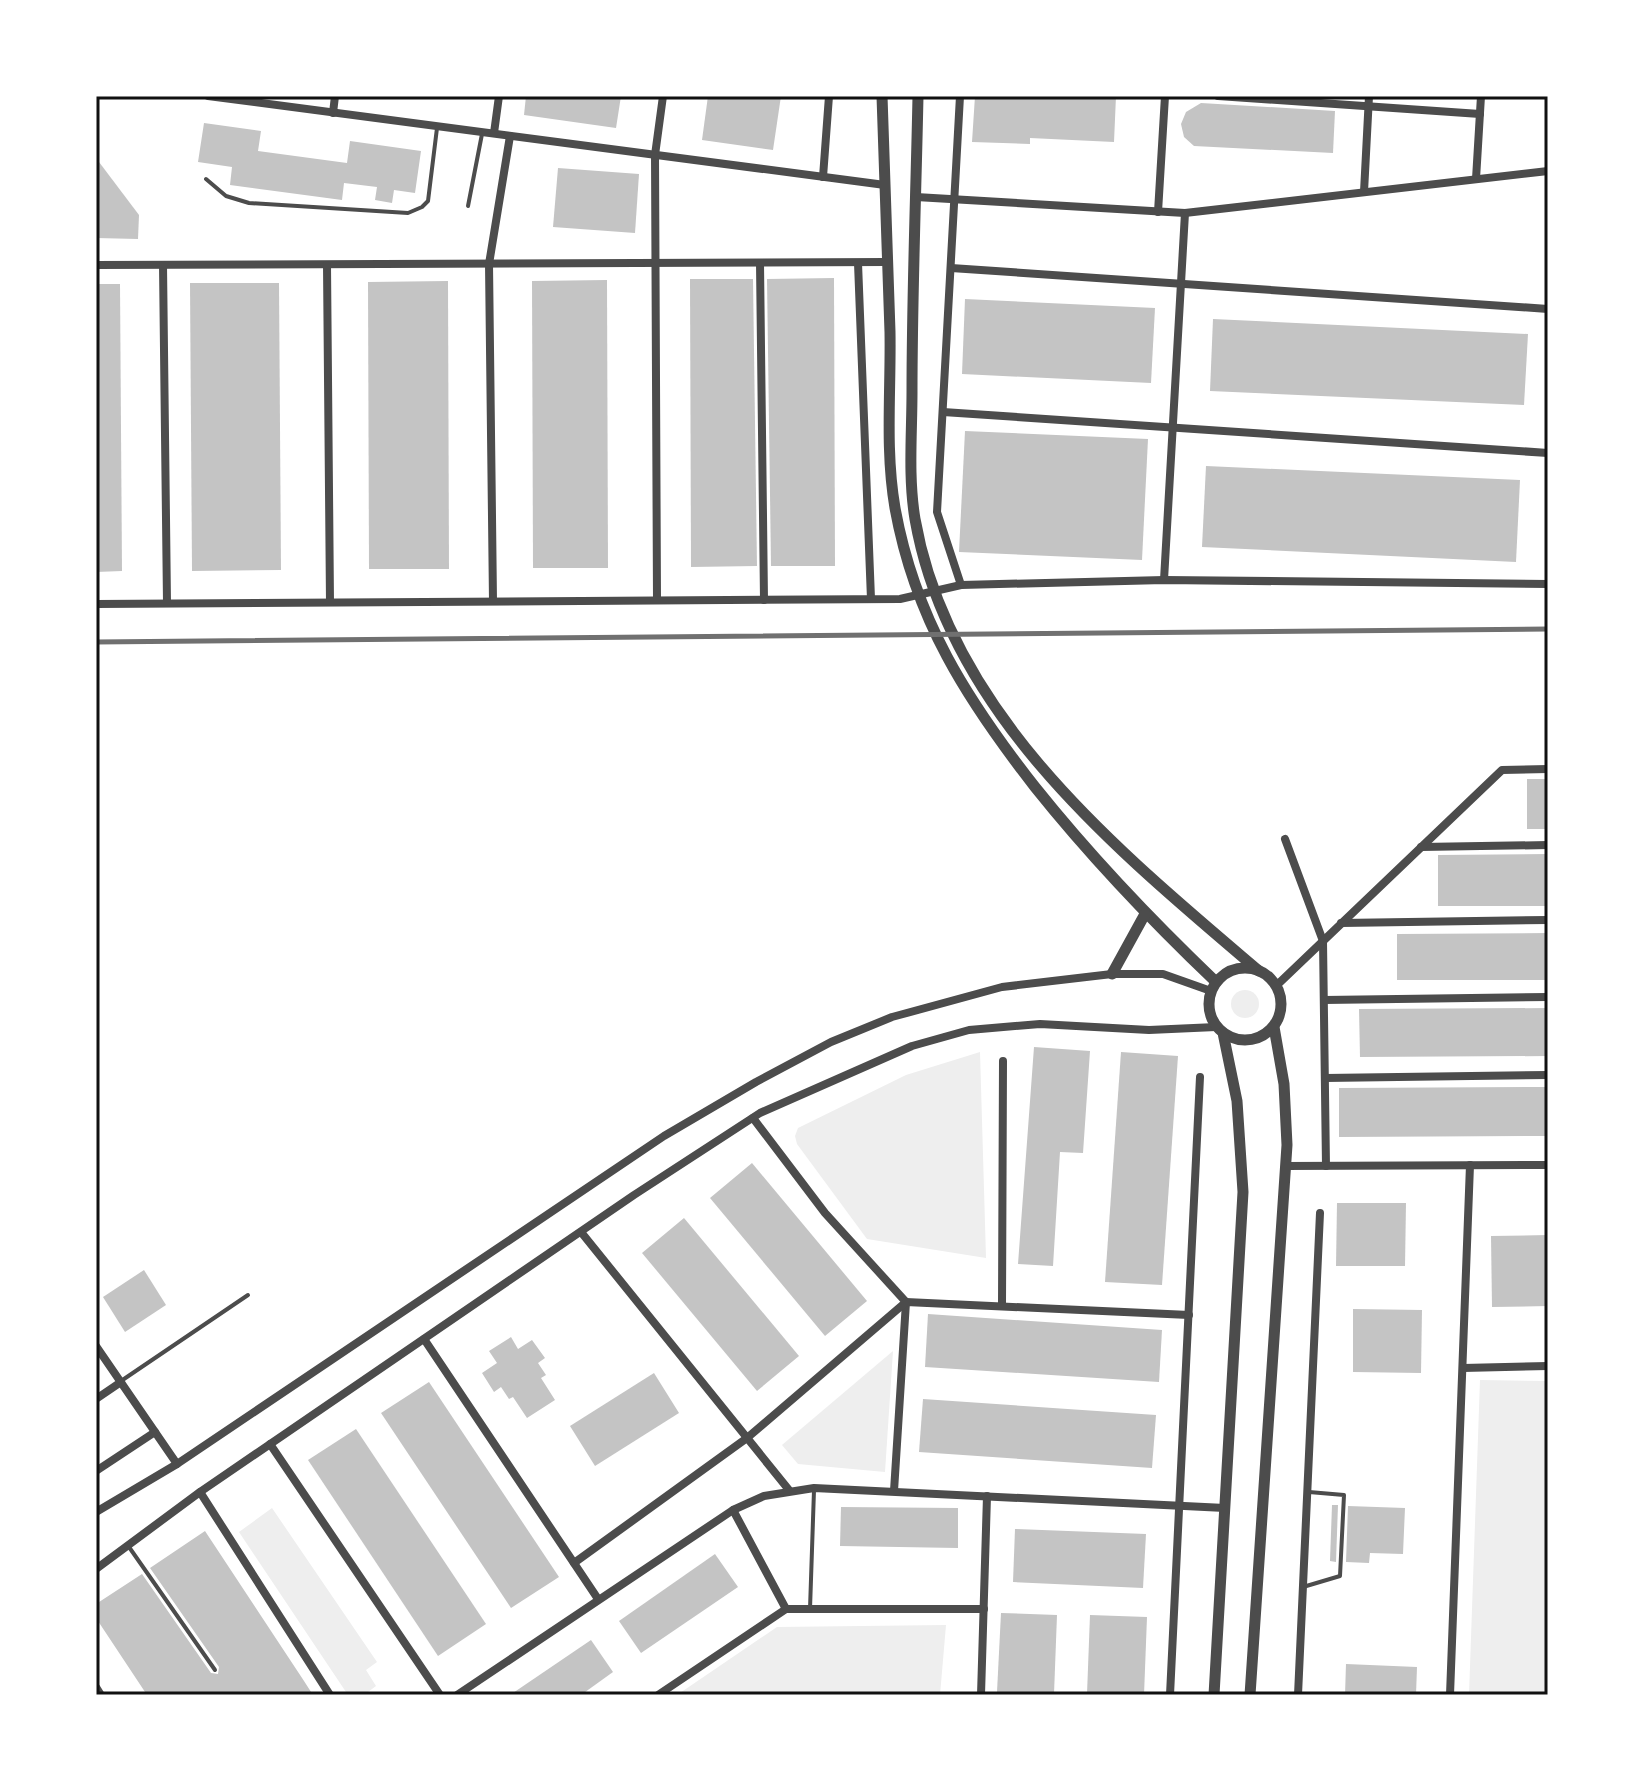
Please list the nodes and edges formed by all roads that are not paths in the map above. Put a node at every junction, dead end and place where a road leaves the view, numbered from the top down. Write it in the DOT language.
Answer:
graph roads {
  1 [pos="208,96"];
  2 [pos="335,96"];
  3 [pos="499,96"];
  4 [pos="663,96"];
  5 [pos="829,96"];
  6 [pos="882,96"];
  7 [pos="918,96"];
  8 [pos="960,96"];
  9 [pos="1165,96"];
  10 [pos="1218,96"];
  11 [pos="1481,96"];
  12 [pos="1273,98"];
  13 [pos="1368,101"];
  14 [pos="333,113"];
  15 [pos="1480,114"];
  16 [pos="438,126"];
  17 [pos="483,132"];
  18 [pos="494,133"];
  19 [pos="510,136"];
  20 [pos="655,155"];
  21 [pos="1548,171"];
  22 [pos="823,177"];
  23 [pos="206,179"];
  24 [pos="1476,179"];
  25 [pos="885,185"];
  26 [pos="1364,192"];
  27 [pos="916,197"];
  28 [pos="955,199"];
  29 [pos="468,206"];
  30 [pos="1158,212"];
  31 [pos="1185,213"];
  32 [pos="887,262"];
  33 [pos="653,263"];
  34 [pos="760,263"];
  35 [pos="858,263"];
  36 [pos="489,264"];
  37 [pos="96,265"];
  38 [pos="163,265"];
  39 [pos="327,265"];
  40 [pos="951,268"];
  41 [pos="1181,284"];
  42 [pos="1548,309"];
  43 [pos="943,412"];
  44 [pos="1173,427"];
  45 [pos="1548,453"];
  46 [pos="1164,580"];
  47 [pos="1548,584"];
  48 [pos="961,585"];
  49 [pos="871,599"];
  50 [pos="657,600"];
  51 [pos="764,600"];
  52 [pos="493,601"];
  53 [pos="330,602"];
  54 [pos="167,603"];
  55 [pos="96,604"];
  56 [pos="1548,769"];
  57 [pos="1285,839"];
  58 [pos="1548,845"];
  59 [pos="1421,847"];
  60 [pos="1145,914"];
  61 [pos="1548,920"];
  62 [pos="1341,923"];
  63 [pos="1323,941"];
  64 [pos="1259,971"];
  65 [pos="1112,974"];
  66 [pos="1214,986"];
  67 [pos="1276,986"];
  68 [pos="1548,997"];
  69 [pos="1324,1000"];
  70 [pos="1274,1027"];
  71 [pos="1219,1030"];
  72 [pos="1003,1061"];
  73 [pos="1548,1075"];
  74 [pos="1200,1077"];
  75 [pos="1325,1078"];
  76 [pos="753,1118"];
  77 [pos="1470,1165"];
  78 [pos="1548,1165"];
  79 [pos="1285,1166"];
  80 [pos="1326,1166"];
  81 [pos="1320,1213"];
  82 [pos="581,1232"];
  83 [pos="248,1295"];
  84 [pos="906,1302"];
  85 [pos="1002,1306"];
  86 [pos="1189,1315"];
  87 [pos="424,1339"];
  88 [pos="96,1346"];
  89 [pos="1548,1366"];
  90 [pos="1463,1368"];
  91 [pos="121,1382"];
  92 [pos="96,1399"];
  93 [pos="155,1432"];
  94 [pos="747,1438"];
  95 [pos="270,1444"];
  96 [pos="177,1464"];
  97 [pos="96,1471"];
  98 [pos="814,1488"];
  99 [pos="789,1490"];
  100 [pos="894,1491"];
  101 [pos="1307,1491"];
  102 [pos="200,1492"];
  103 [pos="987,1496"];
  104 [pos="1180,1506"];
  105 [pos="1225,1508"];
  106 [pos="733,1510"];
  107 [pos="96,1512"];
  108 [pos="128,1545"];
  109 [pos="574,1563"];
  110 [pos="96,1569"];
  111 [pos="1302,1587"];
  112 [pos="598,1599"];
  113 [pos="786,1609"];
  114 [pos="810,1609"];
  115 [pos="984,1609"];
  116 [pos="215,1670"];
  117 [pos="96,1687"];
  118 [pos="101,1695"];
  119 [pos="330,1695"];
  120 [pos="440,1695"];
  121 [pos="457,1695"];
  122 [pos="658,1695"];
  123 [pos="981,1695"];
  124 [pos="1170,1695"];
  125 [pos="1214,1695"];
  126 [pos="1250,1695"];
  127 [pos="1298,1695"];
  128 [pos="1450,1695"];
  1 -- 14 [label="street"];
  2 -- 14 [label="street"];
  3 -- 18 [label="street"];
  4 -- 20 [label="street"];
  5 -- 22 [label="street"];
  6 -- 25 [label="street"];
  7 -- 27 [label="street"];
  8 -- 28 [label="street"];
  9 -- 30 [label="street"];
  10 -- 12 [label="street"];
  11 -- 15 [label="street"];
  12 -- 13 [label="street"];
  13 -- 15 [label="street"];
  13 -- 26 [label="street"];
  14 -- 16 [label="street"];
  15 -- 24 [label="street"];
  16 -- 17 [label="street"];
  16 -- 23 [label="lane"];
  17 -- 18 [label="street"];
  17 -- 29 [label="lane"];
  18 -- 19 [label="street"];
  19 -- 20 [label="street"];
  19 -- 36 [label="street"];
  20 -- 22 [label="street"];
  20 -- 33 [label="street"];
  21 -- 24 [label="street"];
  22 -- 25 [label="street"];
  24 -- 26 [label="street"];
  25 -- 32 [label="street"];
  26 -- 31 [label="street"];
  27 -- 28 [label="street"];
  27 -- 64 [label="street"];
  28 -- 30 [label="street"];
  28 -- 40 [label="street"];
  30 -- 31 [label="street"];
  31 -- 41 [label="street"];
  32 -- 35 [label="street"];
  32 -- 60 [label="street"];
  33 -- 34 [label="street"];
  33 -- 36 [label="street"];
  33 -- 50 [label="street"];
  34 -- 35 [label="street"];
  34 -- 51 [label="street"];
  35 -- 49 [label="street"];
  36 -- 39 [label="street"];
  36 -- 52 [label="street"];
  37 -- 38 [label="street"];
  38 -- 39 [label="street"];
  38 -- 54 [label="street"];
  39 -- 53 [label="street"];
  40 -- 41 [label="street"];
  40 -- 43 [label="street"];
  41 -- 42 [label="street"];
  41 -- 44 [label="street"];
  43 -- 44 [label="street"];
  43 -- 48 [label="street"];
  44 -- 45 [label="street"];
  44 -- 46 [label="street"];
  46 -- 47 [label="street"];
  46 -- 48 [label="street"];
  48 -- 49 [label="street"];
  49 -- 51 [label="street"];
  50 -- 51 [label="street"];
  50 -- 52 [label="street"];
  52 -- 53 [label="street"];
  53 -- 54 [label="street"];
  54 -- 55 [label="street"];
  56 -- 59 [label="street"];
  57 -- 63 [label="street"];
  58 -- 59 [label="street"];
  59 -- 62 [label="street"];
  60 -- 65 [label="street"];
  60 -- 66 [label="street"];
  61 -- 62 [label="street"];
  62 -- 63 [label="street"];
  63 -- 67 [label="street"];
  63 -- 69 [label="street"];
  64 -- 66 [label="street"];
  64 -- 67 [label="street"];
  65 -- 66 [label="street"];
  65 -- 96 [label="street"];
  66 -- 71 [label="street"];
  67 -- 70 [label="street"];
  68 -- 69 [label="street"];
  69 -- 75 [label="street"];
  70 -- 71 [label="street"];
  70 -- 79 [label="street"];
  71 -- 76 [label="street"];
  71 -- 105 [label="street"];
  72 -- 85 [label="street"];
  73 -- 75 [label="street"];
  74 -- 86 [label="street"];
  75 -- 80 [label="street"];
  76 -- 82 [label="street"];
  76 -- 84 [label="street"];
  77 -- 78 [label="street"];
  77 -- 80 [label="street"];
  77 -- 90 [label="street"];
  79 -- 80 [label="street"];
  79 -- 126 [label="street"];
  81 -- 101 [label="street"];
  82 -- 87 [label="street"];
  82 -- 94 [label="street"];
  83 -- 91 [label="lane"];
  84 -- 85 [label="street"];
  84 -- 94 [label="street"];
  84 -- 100 [label="street"];
  85 -- 86 [label="street"];
  86 -- 104 [label="street"];
  87 -- 95 [label="street"];
  87 -- 109 [label="street"];
  88 -- 91 [label="street"];
  89 -- 90 [label="street"];
  90 -- 128 [label="street"];
  91 -- 92 [label="street"];
  91 -- 93 [label="street"];
  93 -- 96 [label="street"];
  93 -- 97 [label="street"];
  94 -- 99 [label="street"];
  94 -- 109 [label="street"];
  95 -- 102 [label="street"];
  95 -- 120 [label="street"];
  96 -- 107 [label="street"];
  98 -- 99 [label="street"];
  98 -- 100 [label="street"];
  98 -- 114 [label="lane"];
  99 -- 106 [label="street"];
  100 -- 103 [label="street"];
  101 -- 111 [label="street"];
  101 -- 111 [label="lane"];
  102 -- 108 [label="street"];
  102 -- 119 [label="street"];
  103 -- 104 [label="street"];
  103 -- 115 [label="street"];
  104 -- 105 [label="street"];
  104 -- 124 [label="street"];
  105 -- 125 [label="street"];
  106 -- 112 [label="street"];
  106 -- 113 [label="street"];
  108 -- 110 [label="street"];
  108 -- 116 [label="lane"];
  109 -- 112 [label="street"];
  111 -- 127 [label="street"];
  112 -- 121 [label="street"];
  113 -- 114 [label="street"];
  113 -- 122 [label="street"];
  114 -- 115 [label="street"];
  115 -- 123 [label="street"];
  117 -- 118 [label="street"];
}
